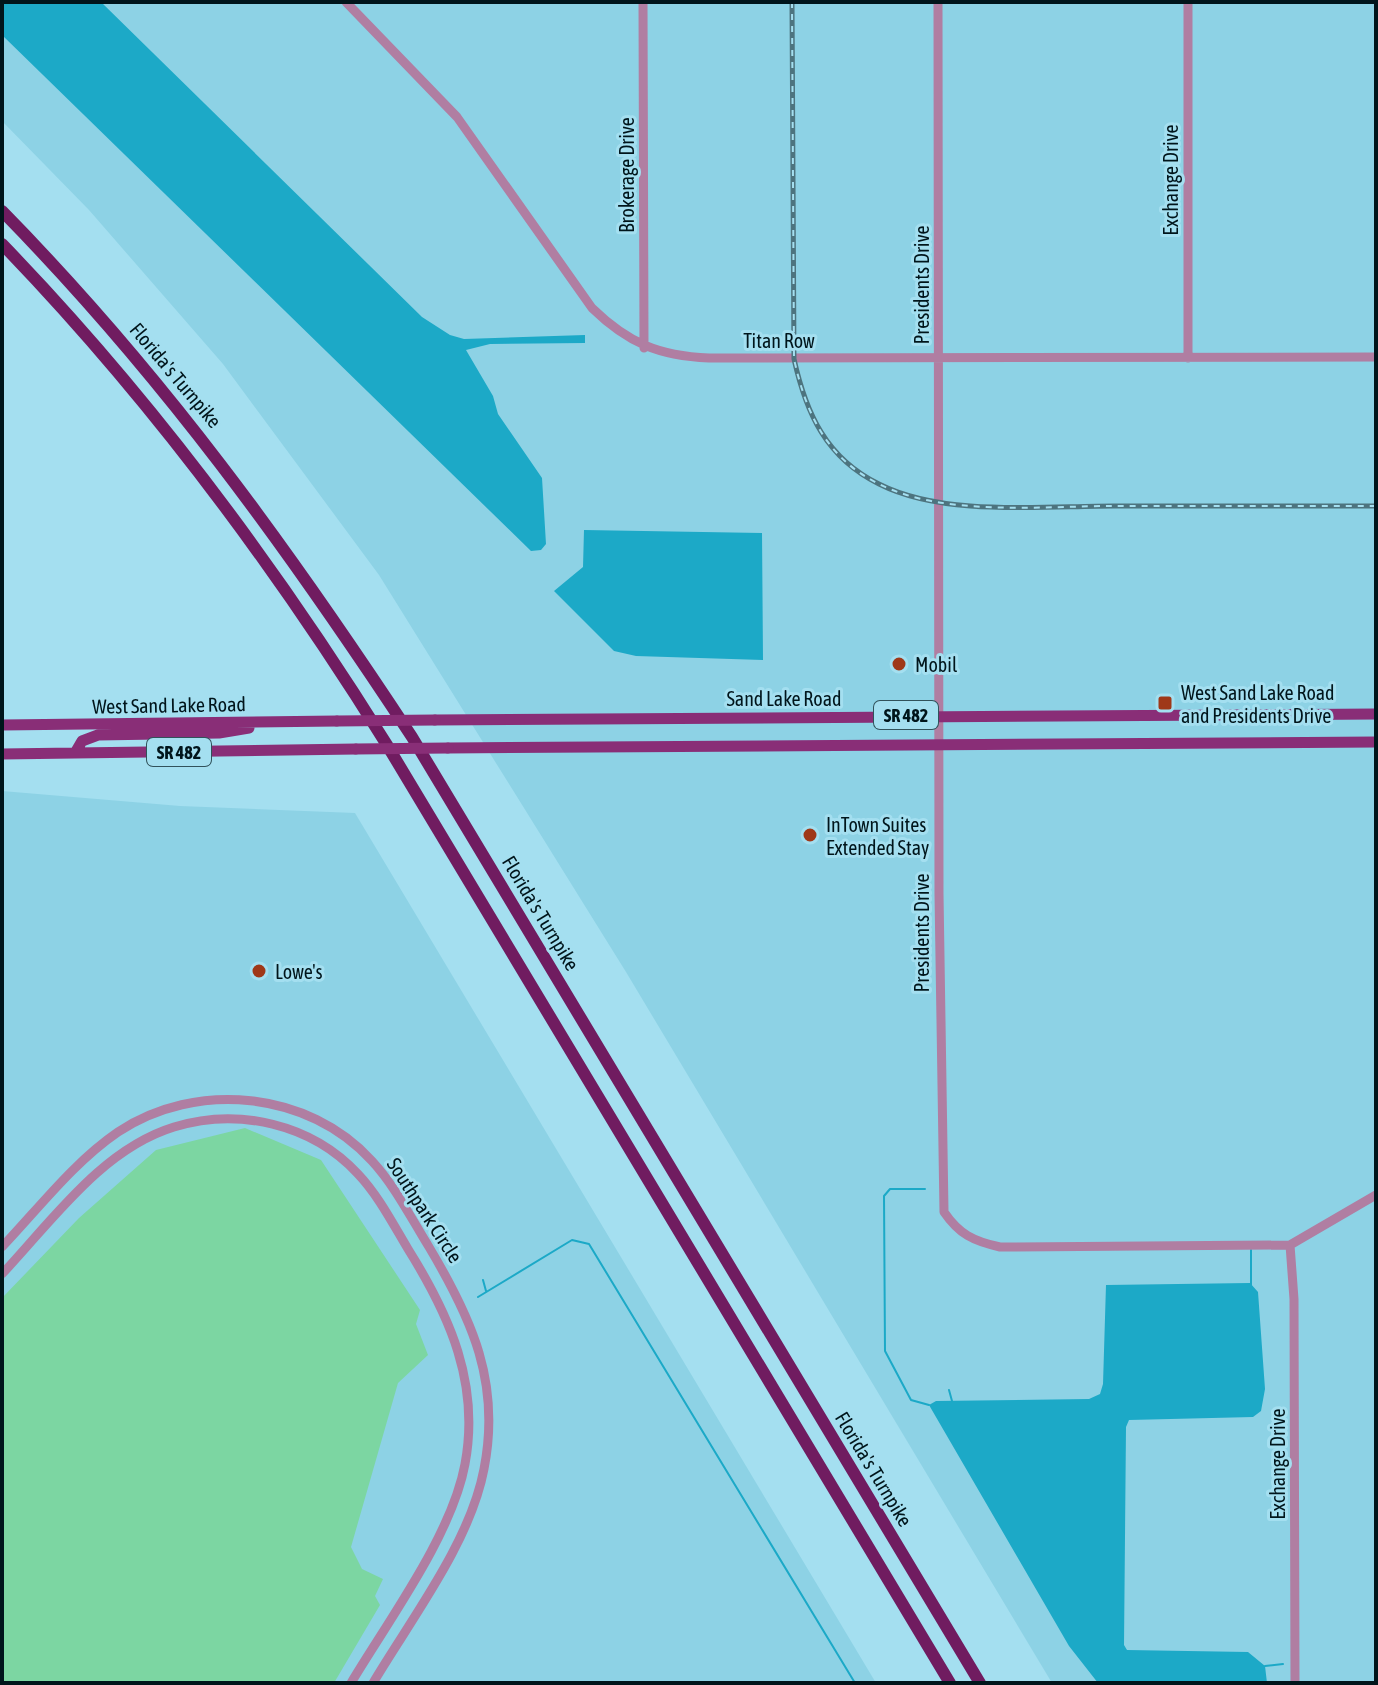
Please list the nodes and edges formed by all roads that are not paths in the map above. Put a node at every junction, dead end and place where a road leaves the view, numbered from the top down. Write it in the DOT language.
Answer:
graph roads {
  1 [pos="346,2"];
  2 [pos="643,2"];
  3 [pos="938,2"];
  4 [pos="1188,2"];
  5 [pos="2,211"];
  6 [pos="2,244"];
  7 [pos="644,348"];
  8 [pos="1376,357"];
  9 [pos="940,358"];
  10 [pos="1188,358"];
  11 [pos="1376,714"];
  12 [pos="939,715"];
  13 [pos="337,721"];
  14 [pos="277,722"];
  15 [pos="2,725"];
  16 [pos="1376,742"];
  17 [pos="938,743"];
  18 [pos="75,753"];
  19 [pos="2,754"];
  20 [pos="1376,1195"];
  21 [pos="1290,1245"];
  22 [pos="2,1247"];
  23 [pos="2,1274"];
  24 [pos="351,1683"];
  25 [pos="373,1683"];
  26 [pos="950,1683"];
  27 [pos="980,1683"];
  28 [pos="1295,1683"];
  1 -- 7 [label="street, Titan Row"];
  2 -- 7 [label="street, Brokerage Drive"];
  3 -- 9 [label="street, Presidents Drive"];
  4 -- 10 [label="street, Exchange Drive"];
  5 -- 27 [label="highway, Florida's Turnpike"];
  6 -- 26 [label="highway, Florida's Turnpike"];
  7 -- 9 [label="street, Titan Row"];
  8 -- 10 [label="street, Titan Row"];
  9 -- 10 [label="street, Titan Row"];
  9 -- 12 [label="street, Presidents Drive"];
  11 -- 12 [label="main road, Sand Lake Road / SR 482"];
  12 -- 13 [label="main road, Sand Lake Road / SR 482, bridge"];
  12 -- 17 [label="street, Presidents Drive"];
  13 -- 14 [label="main road, West Sand Lake Road / SR 482"];
  14 -- 15 [label="main road, West Sand Lake Road / SR 482"];
  14 -- 18 [label="main road"];
  16 -- 17 [label="main road, SR 482"];
  17 -- 18 [label="main road, SR 482, bridge"];
  17 -- 21 [label="street, Presidents Drive"];
  18 -- 19 [label="main road, SR 482"];
  20 -- 21 [label="street, Presidents Drive"];
  21 -- 28 [label="street, Exchange Drive"];
  22 -- 25 [label="street, Southpark Circle"];
  23 -- 24 [label="street, Southpark Circle"];
}
